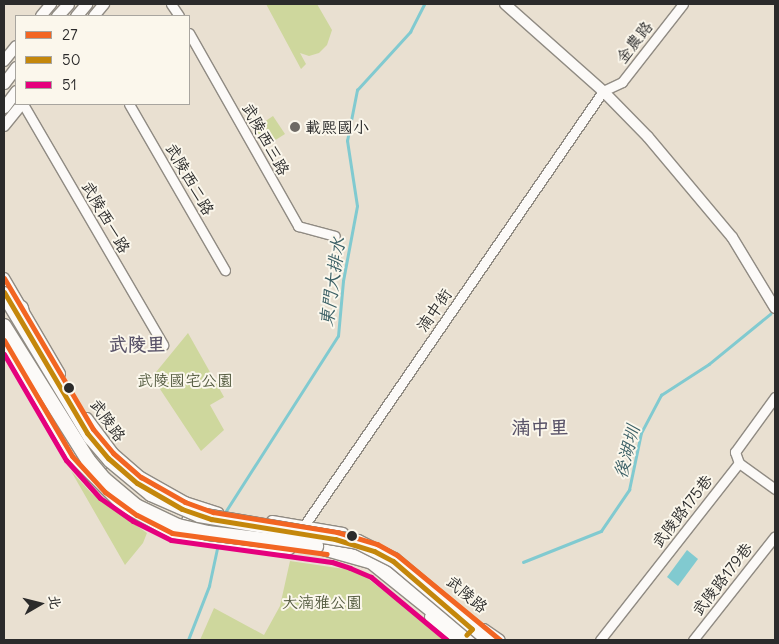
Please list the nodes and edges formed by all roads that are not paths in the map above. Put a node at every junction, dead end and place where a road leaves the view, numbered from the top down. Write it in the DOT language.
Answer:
graph roads {
  1 [pos="51,4"];
  2 [pos="68,4"];
  3 [pos="86,4"];
  4 [pos="104,4"];
  5 [pos="171,4"];
  6 [pos="505,4"];
  7 [pos="683,4"];
  8 [pos="42,15"];
  9 [pos="59,15"];
  10 [pos="77,15"];
  11 [pos="95,15"];
  12 [pos="177,15"];
  13 [pos="190,35"];
  14 [pos="15,47"];
  15 [pos="4,61"];
  16 [pos="15,68"];
  17 [pos="4,83"];
  18 [pos="603,91"];
  19 [pos="15,92"];
  20 [pos="22,105"];
  21 [pos="24,105"];
  22 [pos="130,105"];
  23 [pos="4,107"];
  24 [pos="4,126"];
  25 [pos="335,236"];
  26 [pos="225,270"];
  27 [pos="4,278"];
  28 [pos="4,294"];
  29 [pos="21,308"];
  30 [pos="775,308"];
  31 [pos="4,326"];
  32 [pos="4,335"];
  33 [pos="4,340"];
  34 [pos="163,345"];
  35 [pos="31,354"];
  36 [pos="775,397"];
  37 [pos="739,462"];
  38 [pos="775,489"];
  39 [pos="191,504"];
  40 [pos="304,525"];
  41 [pos="176,532"];
  42 [pos="775,536"];
  43 [pos="298,538"];
  44 [pos="317,540"];
  45 [pos="296,550"];
  46 [pos="486,634"];
  47 [pos="458,640"];
  48 [pos="471,640"];
  49 [pos="500,640"];
  50 [pos="600,640"];
  51 [pos="693,640"];
  1 -- 8 [label="street"];
  2 -- 9 [label="main road"];
  3 -- 10 [label="main road"];
  4 -- 11 [label="street"];
  5 -- 12 [label="street"];
  6 -- 18 [label="street"];
  7 -- 18 [label="street, 金農路"];
  13 -- 25 [label="street, 武陵西三路"];
  14 -- 15 [label="street"];
  16 -- 17 [label="main road"];
  18 -- 30 [label="street"];
  18 -- 40 [label="street, 湳中街"];
  19 -- 23 [label="main road"];
  20 -- 24 [label="street"];
  21 -- 34 [label="street, 武陵西一路"];
  22 -- 26 [label="street, 武陵西二路"];
  27 -- 29 [label="street, 武陵路"];
  28 -- 44 [label="highway, bridge"];
  29 -- 35 [label="highway"];
  29 -- 39 [label="street, 武陵路"];
  31 -- 44 [label="highway, bridge"];
  32 -- 35 [label="highway"];
  33 -- 41 [label="street"];
  35 -- 44 [label="highway, bridge"];
  36 -- 37 [label="street, 武陵路175巷"];
  37 -- 38 [label="street"];
  37 -- 50 [label="street, 武陵路175巷"];
  39 -- 40 [label="street, 武陵路"];
  39 -- 41 [label="street"];
  40 -- 43 [label="street, 湳中街"];
  40 -- 46 [label="street, 武陵路"];
  41 -- 43 [label="street"];
  41 -- 45 [label="street"];
  42 -- 51 [label="street, 武陵路179巷"];
  43 -- 45 [label="street, 湳中街"];
  44 -- 46 [label="highway, bridge"];
  44 -- 48 [label="highway"];
  45 -- 47 [label="street"];
  46 -- 48 [label="street"];
  46 -- 49 [label="street, 武陵路"];
}
